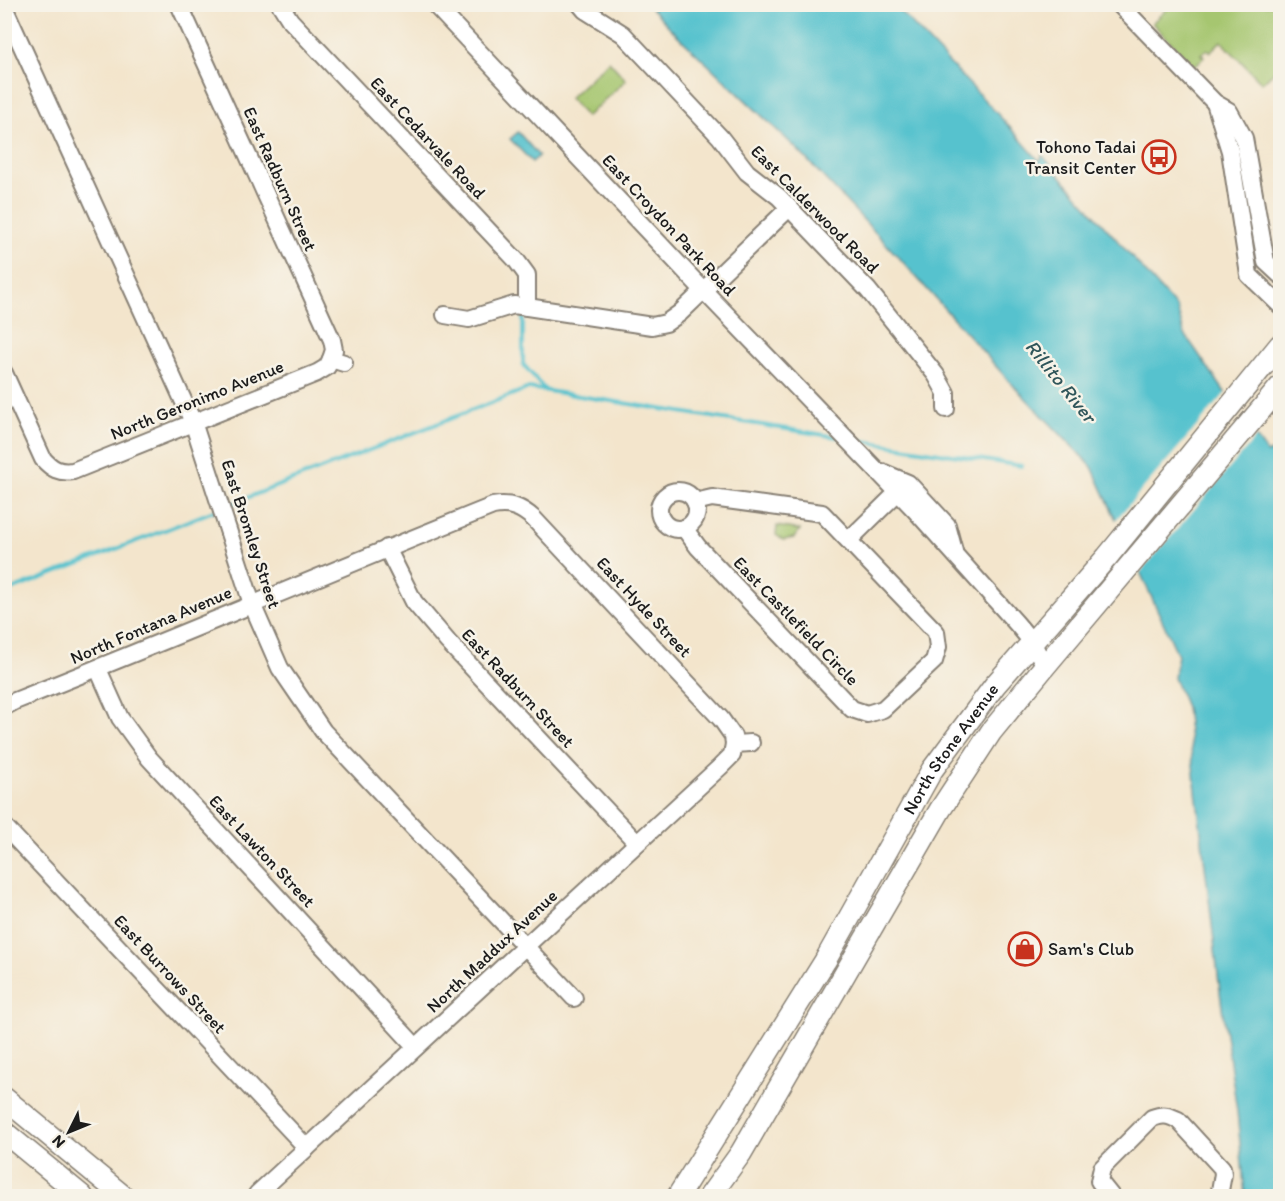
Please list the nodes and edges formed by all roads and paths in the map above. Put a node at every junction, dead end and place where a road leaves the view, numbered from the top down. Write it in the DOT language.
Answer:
graph roads {
  1 [pos="179,4"];
  2 [pos="280,4"];
  3 [pos="434,4"];
  4 [pos="580,4"];
  5 [pos="1119,4"];
  6 [pos="4,8"];
  7 [pos="1215,103"];
  8 [pos="789,208"];
  9 [pos="1281,275"];
  10 [pos="704,291"];
  11 [pos="1281,305"];
  12 [pos="527,307"];
  13 [pos="445,315"];
  14 [pos="1281,345"];
  15 [pos="337,361"];
  16 [pos="4,373"];
  17 [pos="1281,387"];
  18 [pos="946,409"];
  19 [pos="193,422"];
  20 [pos="903,488"];
  21 [pos="695,502"];
  22 [pos="514,506"];
  23 [pos="684,528"];
  24 [pos="849,540"];
  25 [pos="387,548"];
  26 [pos="252,604"];
  27 [pos="1032,642"];
  28 [pos="1045,666"];
  29 [pos="98,669"];
  30 [pos="4,707"];
  31 [pos="751,743"];
  32 [pos="734,744"];
  33 [pos="4,826"];
  34 [pos="637,843"];
  35 [pos="526,945"];
  36 [pos="574,998"];
  37 [pos="416,1047"];
  38 [pos="4,1098"];
  39 [pos="15,1114"];
  40 [pos="4,1132"];
  41 [pos="307,1148"];
  42 [pos="257,1194"];
  43 [pos="82,1197"];
  44 [pos="123,1197"];
  45 [pos="678,1197"];
  46 [pos="710,1197"];
  47 [pos="1111,1197"];
  48 [pos="1219,1197"];
  1 -- 15 [label="street, East Radburn Street"];
  2 -- 12 [label="street, East Cedarvale Road"];
  3 -- 10 [label="street, East Croydon Park Road"];
  4 -- 8 [label="street, East Calderwood Road"];
  5 -- 7 [label="street"];
  6 -- 19 [label="street, East Bromley Street"];
  7 -- 9 [label="street"];
  7 -- 11 [label="street"];
  8 -- 10 [label="street"];
  8 -- 18 [label="street, East Calderwood Road"];
  10 -- 12 [label="street"];
  10 -- 20 [label="street, East Croydon Park Road"];
  12 -- 13 [label="street"];
  14 -- 27 [label="main road, North Stone Avenue"];
  15 -- 19 [label="street, North Geronimo Avenue"];
  16 -- 19 [label="street, North Geronimo Avenue"];
  17 -- 28 [label="main road, North Stone Avenue"];
  19 -- 26 [label="street, East Bromley Street"];
  20 -- 24 [label="street"];
  20 -- 27 [label="street, East Croydon Park Road"];
  21 -- 23 [label="street"];
  21 -- 23 [label="street, East Castlefield Circle"];
  21 -- 24 [label="street, East Castlefield Circle"];
  22 -- 25 [label="street, North Fontana Avenue"];
  22 -- 32 [label="street, East Hyde Street"];
  23 -- 24 [label="street, East Castlefield Circle"];
  25 -- 26 [label="street, North Fontana Avenue"];
  25 -- 34 [label="street, East Radburn Street"];
  26 -- 29 [label="street, North Fontana Avenue"];
  26 -- 35 [label="street, East Bromley Street"];
  27 -- 28 [label="street, East Croydon Park Road"];
  27 -- 45 [label="main road, North Stone Avenue"];
  28 -- 46 [label="main road, North Stone Avenue"];
  29 -- 30 [label="street, North Fontana Avenue"];
  29 -- 37 [label="street, East Lawton Street"];
  31 -- 32 [label="street"];
  32 -- 34 [label="street, North Maddux Avenue"];
  33 -- 41 [label="street, East Burrows Street"];
  34 -- 35 [label="street, North Maddux Avenue"];
  35 -- 36 [label="street, East Bromley Street"];
  35 -- 37 [label="street, North Maddux Avenue"];
  37 -- 41 [label="street, North Maddux Avenue"];
  38 -- 39 [label="main road"];
  39 -- 44 [label="main road"];
  40 -- 43 [label="main road"];
  41 -- 42 [label="street, North Maddux Avenue"];
  47 -- 48 [label="street"];
}
